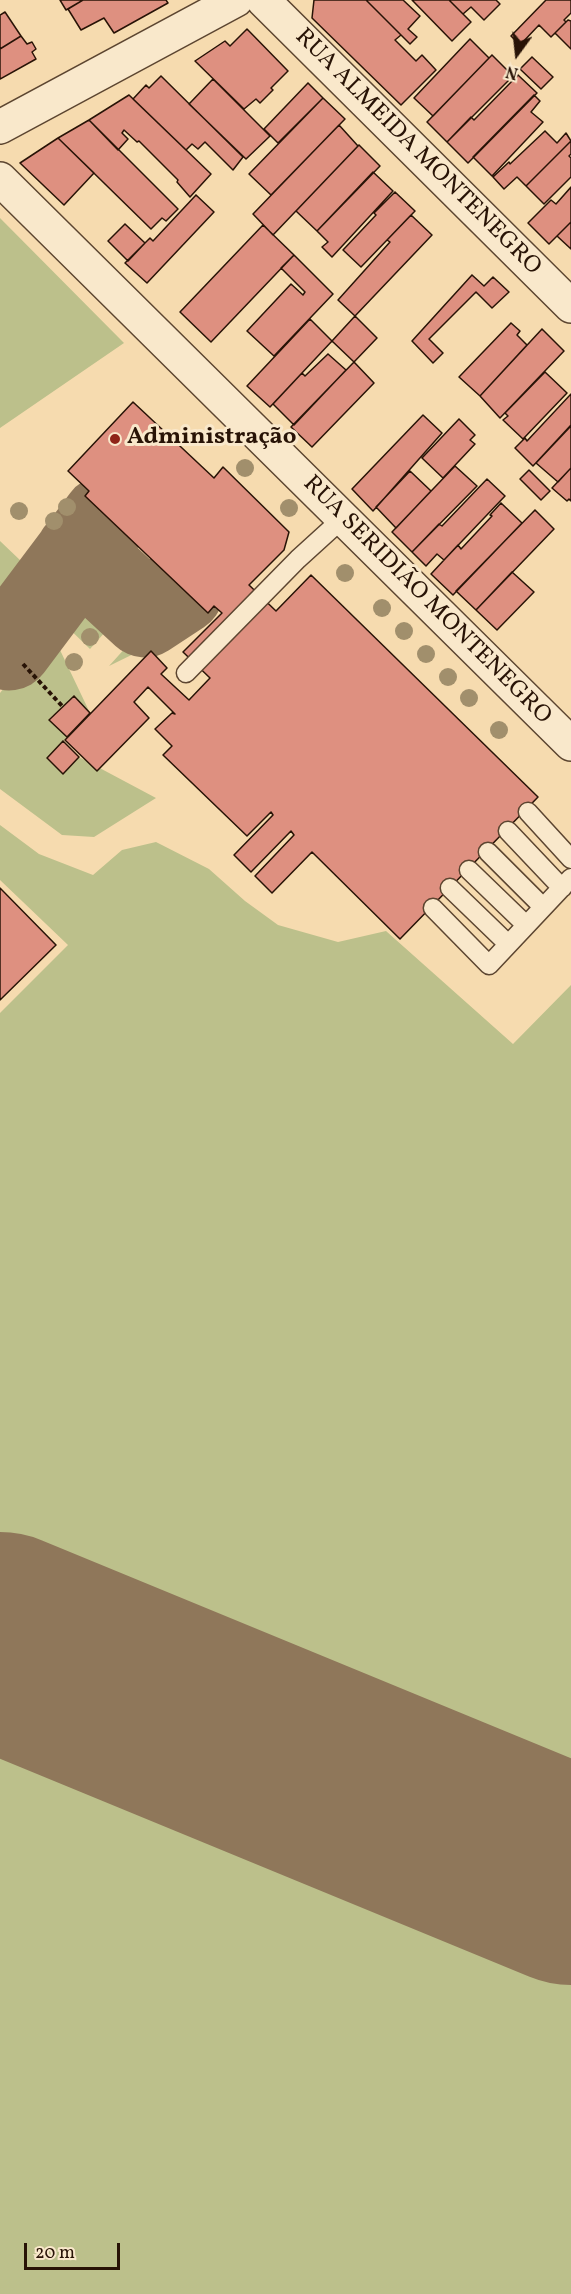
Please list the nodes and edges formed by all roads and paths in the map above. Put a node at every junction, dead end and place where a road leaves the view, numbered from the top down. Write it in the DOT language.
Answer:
graph roads {
  1 [pos="236,0"];
  2 [pos="263,0"];
  3 [pos="0,128"];
  4 [pos="0,179"];
  5 [pos="571,306"];
  6 [pos="342,519"];
  7 [pos="23,664"];
  8 [pos="186,673"];
  9 [pos="63,707"];
  10 [pos="571,744"];
  11 [pos="528,812"];
  12 [pos="508,831"];
  13 [pos="488,852"];
  14 [pos="571,859"];
  15 [pos="469,870"];
  16 [pos="566,883"];
  17 [pos="450,888"];
  18 [pos="543,907"];
  19 [pos="433,908"];
  20 [pos="526,926"];
  21 [pos="508,944"];
  1 -- 3 [label="street"];
  2 -- 5 [label="street, RUA ALMEIDA MONTENEGRO"];
  4 -- 6 [label="street, RUA SERIDIÃO MONTENEGRO"];
  6 -- 8 [label="lane"];
  6 -- 10 [label="street, RUA SERIDIÃO MONTENEGRO"];
  7 -- 9 [label="path"];
  11 -- 14 [label="lane"];
  12 -- 16 [label="lane"];
  13 -- 18 [label="lane"];
  15 -- 20 [label="lane"];
  16 -- 18 [label="lane"];
  17 -- 21 [label="lane"];
  18 -- 20 [label="lane"];
  19 -- 21 [label="lane"];
  20 -- 21 [label="lane"];
}
